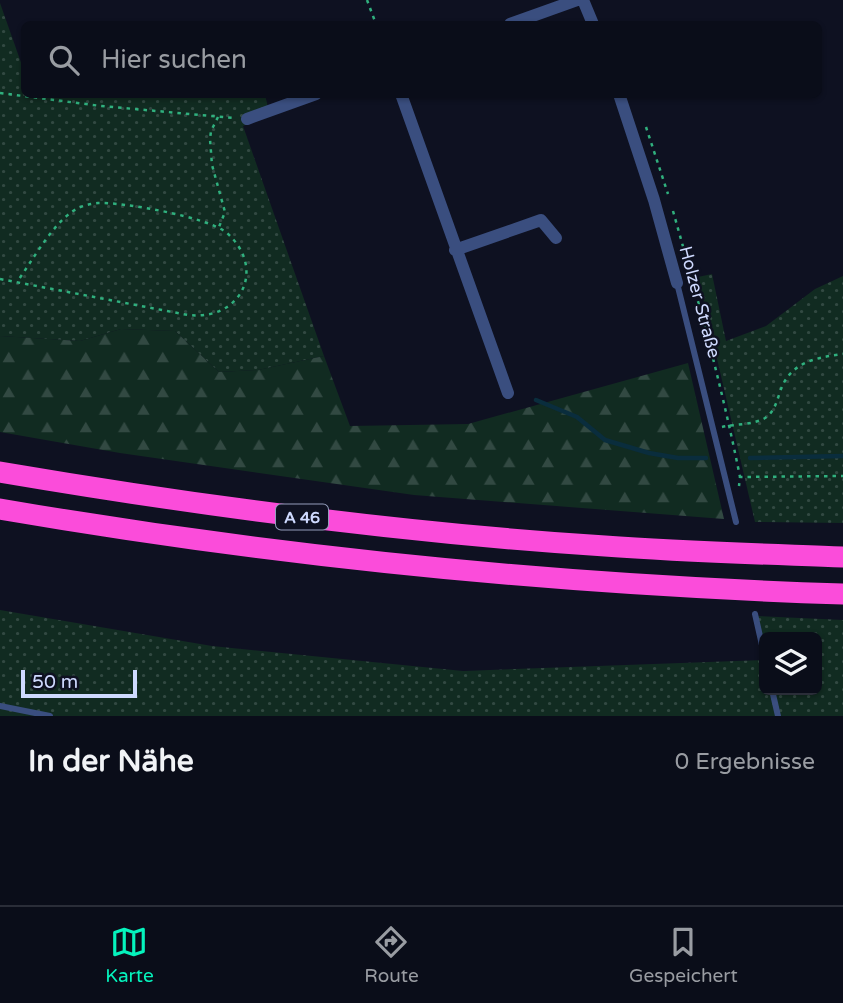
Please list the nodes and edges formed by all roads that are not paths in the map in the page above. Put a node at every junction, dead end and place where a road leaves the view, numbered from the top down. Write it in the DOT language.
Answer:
graph roads {
  1 [pos="577,0"];
  2 [pos="583,0"];
  3 [pos="518,21"];
  4 [pos="592,21"];
  5 [pos="305,98"];
  6 [pos="402,98"];
  7 [pos="619,98"];
  8 [pos="247,119"];
  9 [pos="556,238"];
  10 [pos="455,250"];
  11 [pos="677,283"];
  12 [pos="508,393"];
  13 [pos="0,472"];
  14 [pos="0,509"];
  15 [pos="736,522"];
  16 [pos="843,557"];
  17 [pos="843,594"];
  18 [pos="755,614"];
  19 [pos="759,632"];
  20 [pos="773,695"];
  21 [pos="0,706"];
  22 [pos="50,716"];
  23 [pos="778,716"];
  1 -- 3 [label="street"];
  2 -- 4 [label="street"];
  5 -- 8 [label="street"];
  6 -- 10 [label="street"];
  7 -- 11 [label="street, Holzer Straße"];
  9 -- 10 [label="street"];
  10 -- 12 [label="street"];
  11 -- 15 [label="lane, Holzer Straße"];
  13 -- 16 [label="highway, A 46"];
  14 -- 17 [label="highway, A 46"];
  18 -- 19 [label="lane"];
  20 -- 23 [label="lane"];
  21 -- 22 [label="lane"];
}
